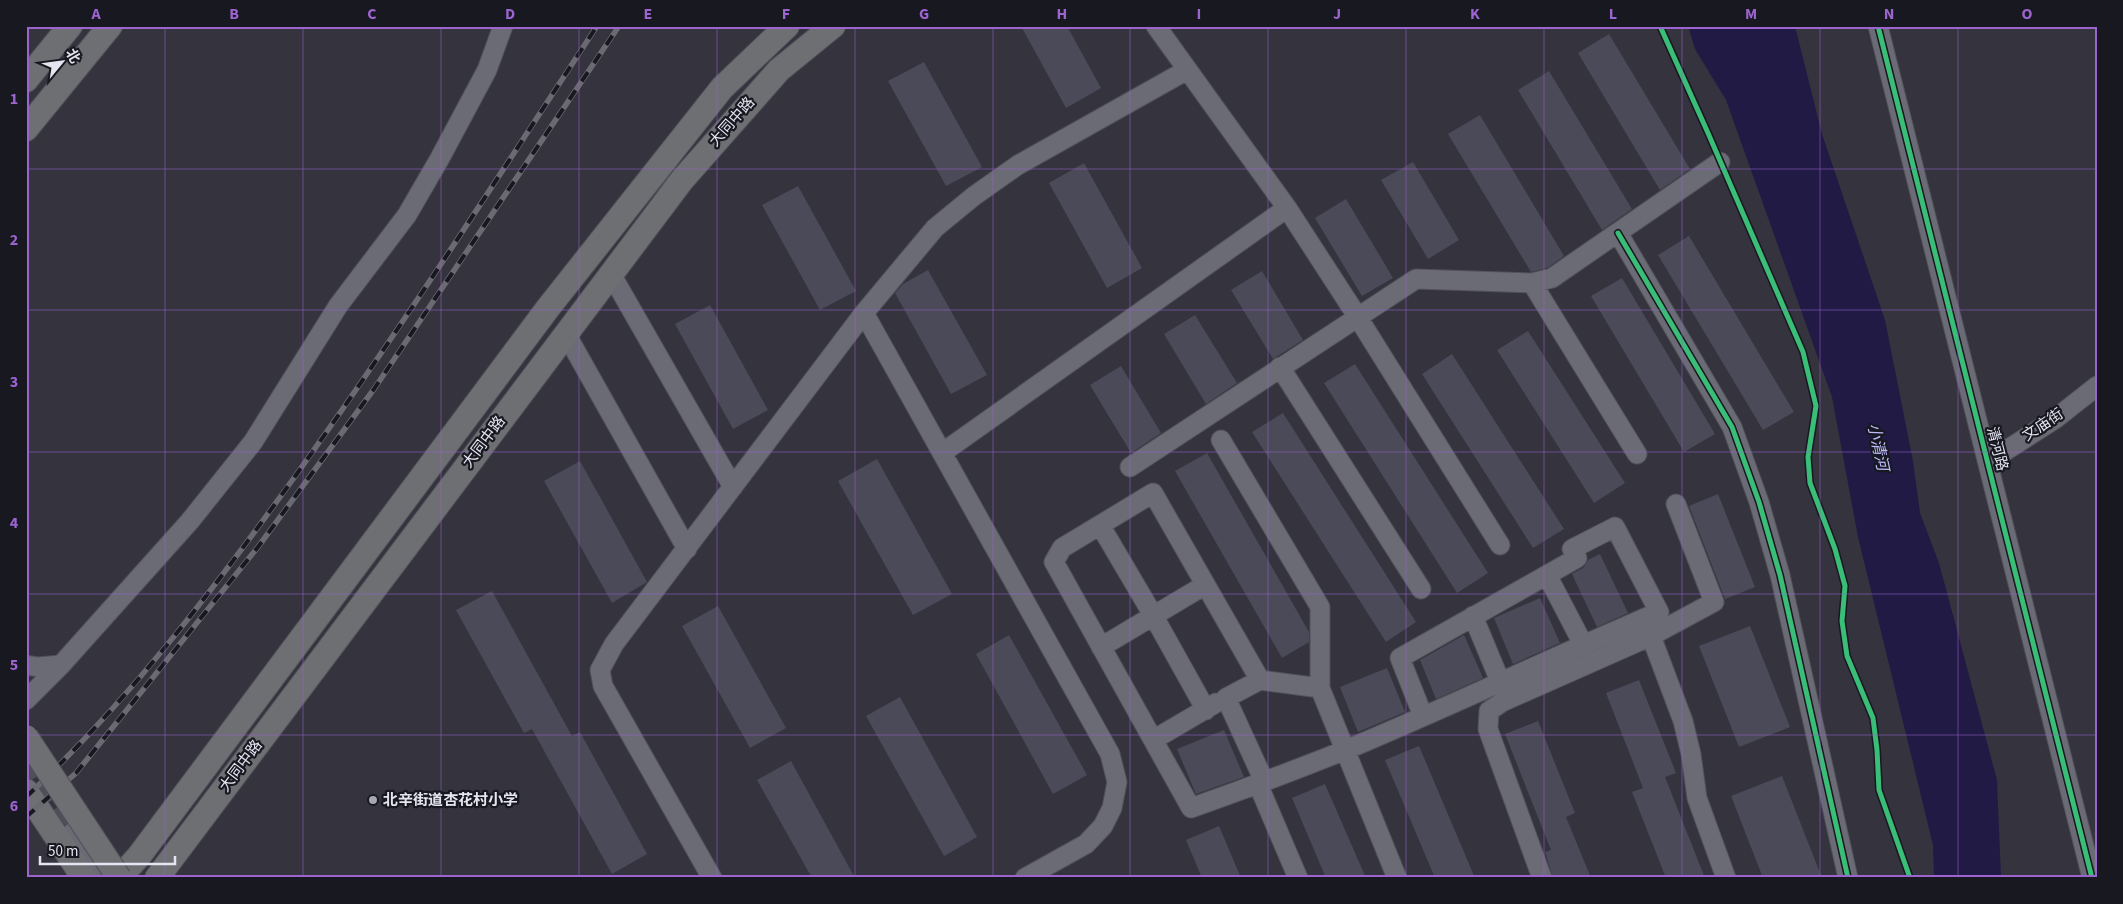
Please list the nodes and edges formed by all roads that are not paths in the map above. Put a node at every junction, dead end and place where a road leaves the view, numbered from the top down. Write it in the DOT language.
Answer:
graph roads {
  1 [pos="70,26"];
  2 [pos="110,26"];
  3 [pos="503,26"];
  4 [pos="787,26"];
  5 [pos="833,26"];
  6 [pos="1156,26"];
  7 [pos="1878,26"];
  8 [pos="1187,70"];
  9 [pos="26,80"];
  10 [pos="26,129"];
  11 [pos="1720,162"];
  12 [pos="1287,208"];
  13 [pos="1618,233"];
  14 [pos="611,274"];
  15 [pos="1532,284"];
  16 [pos="864,313"];
  17 [pos="1358,316"];
  18 [pos="566,334"];
  19 [pos="1280,367"];
  20 [pos="2097,386"];
  21 [pos="1221,440"];
  22 [pos="942,453"];
  23 [pos="1637,454"];
  24 [pos="1988,462"];
  25 [pos="1130,467"];
  26 [pos="732,487"];
  27 [pos="1676,504"];
  28 [pos="1100,525"];
  29 [pos="1500,545"];
  30 [pos="687,549"];
  31 [pos="1547,575"];
  32 [pos="1205,585"];
  33 [pos="1421,589"];
  34 [pos="1153,615"];
  35 [pos="1473,616"];
  36 [pos="1651,636"];
  37 [pos="1583,644"];
  38 [pos="1101,647"];
  39 [pos="26,665"];
  40 [pos="61,665"];
  41 [pos="1260,680"];
  42 [pos="1500,681"];
  43 [pos="1320,688"];
  44 [pos="1226,698"];
  45 [pos="26,700"];
  46 [pos="1206,710"];
  47 [pos="1423,716"];
  48 [pos="26,737"];
  49 [pos="1152,740"];
  50 [pos="1344,750"];
  51 [pos="1261,783"];
  52 [pos="26,791"];
  53 [pos="73,832"];
  54 [pos="84,878"];
  55 [pos="103,878"];
  56 [pos="119,878"];
  57 [pos="157,878"];
  58 [pos="712,878"];
  59 [pos="1025,878"];
  60 [pos="1298,878"];
  61 [pos="1397,878"];
  62 [pos="1542,878"];
  63 [pos="1726,878"];
  64 [pos="1848,878"];
  65 [pos="2092,878"];
  1 -- 9 [label="main road"];
  2 -- 10 [label="main road"];
  3 -- 40 [label="street"];
  4 -- 56 [label="main road, 大同中路"];
  5 -- 14 [label="main road, 大同中路"];
  6 -- 8 [label="street"];
  7 -- 24 [label="street, 清河路"];
  8 -- 12 [label="street"];
  8 -- 16 [label="street"];
  11 -- 13 [label="street"];
  12 -- 17 [label="street"];
  12 -- 22 [label="street"];
  13 -- 15 [label="street"];
  13 -- 64 [label="street"];
  14 -- 18 [label="main road, 大同中路"];
  14 -- 26 [label="street"];
  15 -- 17 [label="street"];
  15 -- 23 [label="street"];
  16 -- 22 [label="street"];
  16 -- 26 [label="street"];
  17 -- 19 [label="street"];
  17 -- 29 [label="street"];
  18 -- 30 [label="street"];
  18 -- 57 [label="main road, 大同中路"];
  19 -- 25 [label="street"];
  19 -- 33 [label="street"];
  20 -- 24 [label="street, 文庙街"];
  21 -- 43 [label="street"];
  22 -- 59 [label="street"];
  24 -- 65 [label="street, 清河路"];
  26 -- 30 [label="street"];
  27 -- 36 [label="street"];
  28 -- 32 [label="street"];
  28 -- 34 [label="street"];
  28 -- 38 [label="street"];
  30 -- 58 [label="street"];
  31 -- 35 [label="street"];
  31 -- 37 [label="street"];
  31 -- 37 [label="street"];
  32 -- 34 [label="street"];
  32 -- 41 [label="street"];
  34 -- 38 [label="street"];
  34 -- 46 [label="street"];
  35 -- 42 [label="street"];
  35 -- 47 [label="street"];
  36 -- 62 [label="street"];
  36 -- 63 [label="street"];
  37 -- 42 [label="street"];
  38 -- 49 [label="street"];
  39 -- 40 [label="street"];
  40 -- 45 [label="street"];
  41 -- 43 [label="street"];
  41 -- 44 [label="street"];
  42 -- 47 [label="street"];
  43 -- 50 [label="street"];
  44 -- 46 [label="street"];
  44 -- 51 [label="street"];
  46 -- 49 [label="street"];
  47 -- 50 [label="street"];
  48 -- 56 [label="main road, bridge"];
  49 -- 51 [label="street"];
  50 -- 51 [label="street"];
  50 -- 61 [label="street"];
  51 -- 60 [label="street"];
  52 -- 54 [label="main road"];
  53 -- 55 [label="street"];
}
